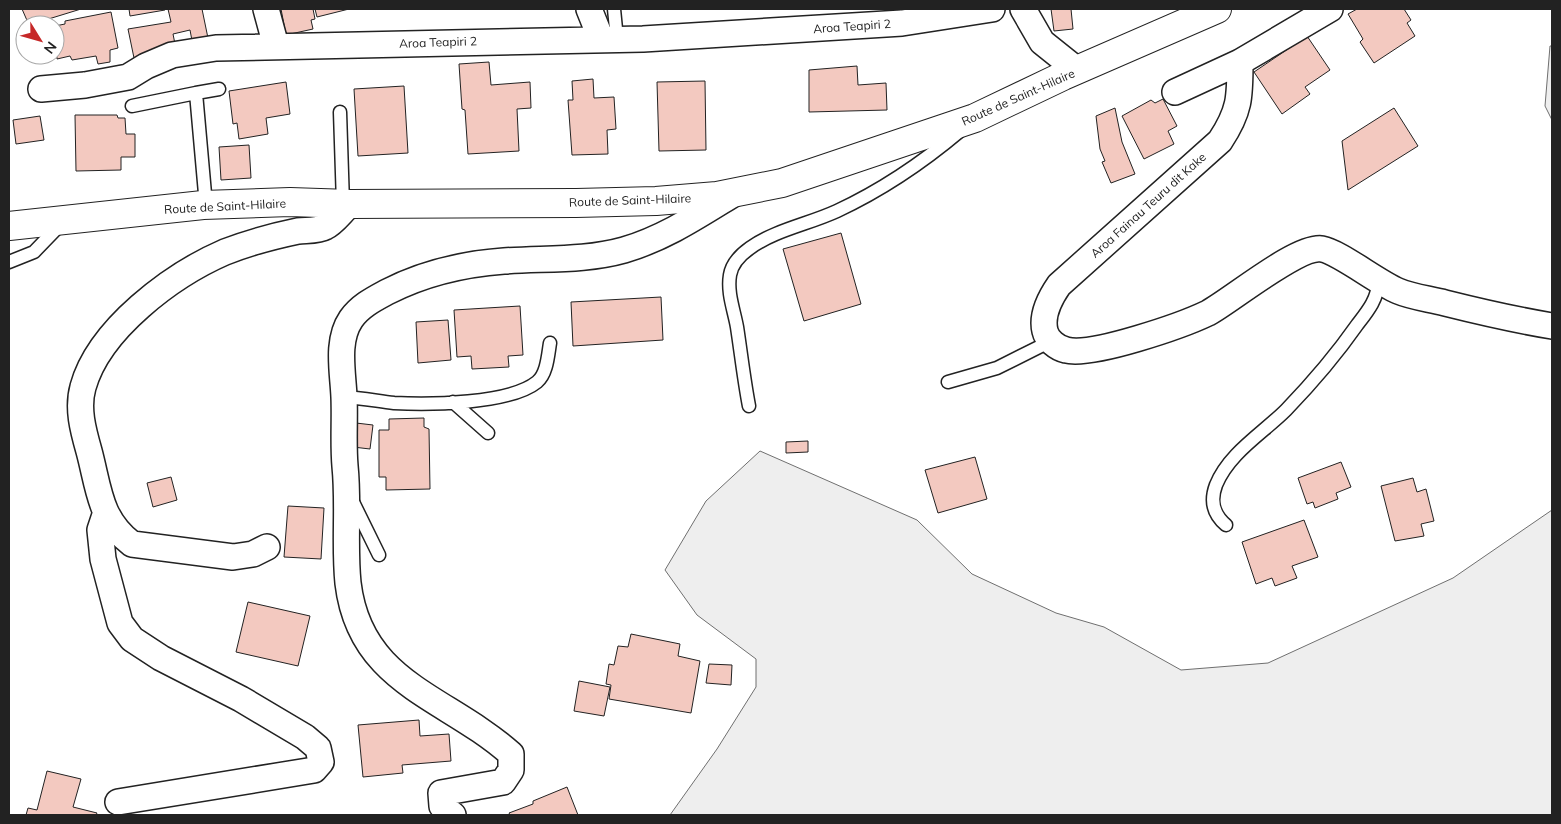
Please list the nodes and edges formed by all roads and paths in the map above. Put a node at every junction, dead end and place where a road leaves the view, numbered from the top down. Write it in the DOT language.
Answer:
graph roads {
  1 [pos="266,9"];
  2 [pos="589,9"];
  3 [pos="614,9"];
  4 [pos="992,9"];
  5 [pos="1022,9"];
  6 [pos="1216,9"];
  7 [pos="1330,9"];
  8 [pos="934,12"];
  9 [pos="609,39"];
  10 [pos="276,46"];
  11 [pos="1240,62"];
  12 [pos="1077,70"];
  13 [pos="41,89"];
  14 [pos="219,89"];
  15 [pos="1175,92"];
  16 [pos="196,94"];
  17 [pos="132,106"];
  18 [pos="340,112"];
  19 [pos="975,118"];
  20 [pos="738,192"];
  21 [pos="346,204"];
  22 [pos="206,205"];
  23 [pos="65,220"];
  24 [pos="9,226"];
  25 [pos="9,262"];
  26 [pos="1378,282"];
  27 [pos="1552,326"];
  28 [pos="1051,341"];
  29 [pos="550,343"];
  30 [pos="948,382"];
  31 [pos="344,397"];
  32 [pos="453,402"];
  33 [pos="749,406"];
  34 [pos="488,433"];
  35 [pos="348,491"];
  36 [pos="105,515"];
  37 [pos="1226,525"];
  38 [pos="267,547"];
  39 [pos="379,555"];
  40 [pos="118,802"];
  41 [pos="452,815"];
  1 -- 10 [label="street"];
  2 -- 9 [label="street"];
  3 -- 9 [label="lane"];
  4 -- 8 [label="street, Aroa Teapiri 2"];
  5 -- 12 [label="street"];
  6 -- 12 [label="main road, Route de Saint-Hilaire"];
  7 -- 11 [label="street"];
  8 -- 9 [label="street, Aroa Teapiri 2"];
  9 -- 10 [label="street, Aroa Teapiri 2"];
  10 -- 13 [label="street, Aroa Teapiri 2"];
  11 -- 15 [label="street"];
  11 -- 28 [label="street, Aroa Fainau Teuru dit Kake"];
  12 -- 19 [label="main road, Route de Saint-Hilaire"];
  14 -- 16 [label="lane"];
  16 -- 17 [label="lane"];
  16 -- 22 [label="lane"];
  18 -- 21 [label="lane"];
  19 -- 20 [label="main road, Route de Saint-Hilaire"];
  19 -- 33 [label="lane"];
  20 -- 21 [label="main road, Route de Saint-Hilaire"];
  20 -- 31 [label="street"];
  21 -- 22 [label="main road, Route de Saint-Hilaire"];
  21 -- 36 [label="street"];
  22 -- 23 [label="main road, Route de Saint-Hilaire"];
  23 -- 24 [label="main road, Route de Saint-Hilaire"];
  23 -- 25 [label="lane"];
  26 -- 27 [label="street"];
  26 -- 28 [label="street"];
  26 -- 37 [label="lane"];
  28 -- 30 [label="lane"];
  29 -- 32 [label="lane"];
  31 -- 32 [label="lane"];
  31 -- 35 [label="street"];
  32 -- 34 [label="lane"];
  35 -- 39 [label="lane"];
  35 -- 41 [label="street"];
  36 -- 38 [label="street"];
  36 -- 40 [label="street"];
}
